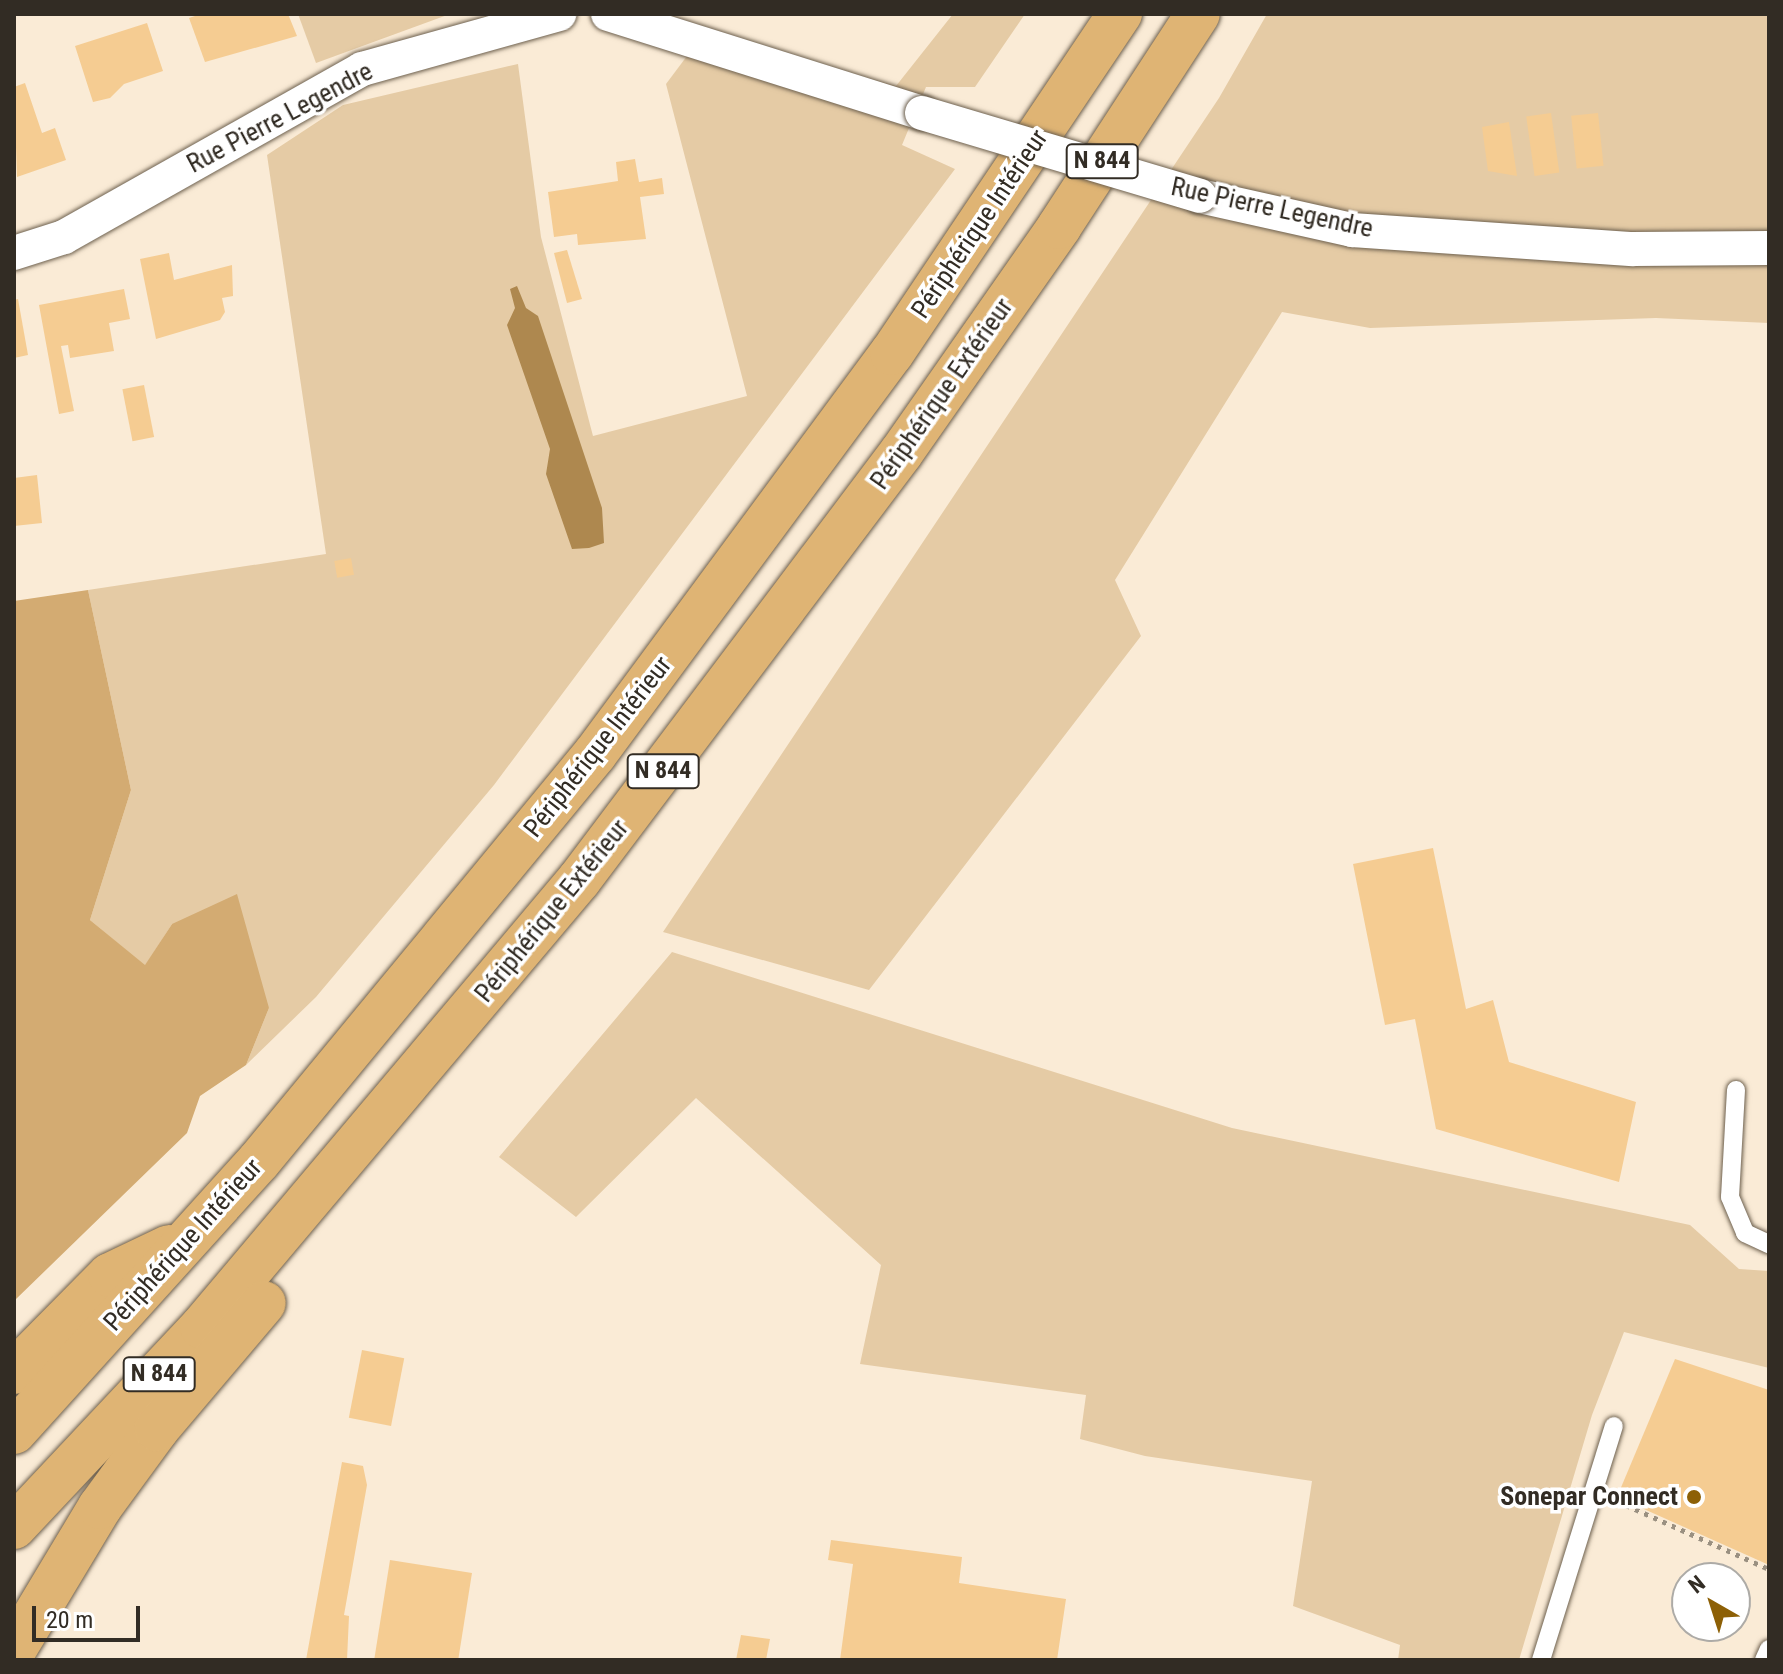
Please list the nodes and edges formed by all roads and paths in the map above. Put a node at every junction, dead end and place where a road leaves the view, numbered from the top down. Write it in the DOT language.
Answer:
graph roads {
  1 [pos="559,14"];
  2 [pos="608,14"];
  3 [pos="1120,14"];
  4 [pos="1198,14"];
  5 [pos="1769,248"];
  6 [pos="14,253"];
  7 [pos="1736,1090"];
  8 [pos="299,1217"];
  9 [pos="189,1237"];
  10 [pos="1769,1244"];
  11 [pos="14,1372"];
  12 [pos="1614,1426"];
  13 [pos="14,1432"];
  14 [pos="1594,1491"];
  15 [pos="14,1527"];
  16 [pos="1769,1569"];
  17 [pos="1769,1649"];
  18 [pos="14,1650"];
  19 [pos="1541,1660"];
  20 [pos="1764,1660"];
  1 -- 6 [label="street, Rue Pierre Legendre"];
  2 -- 5 [label="street, Rue Pierre Legendre, bridge"];
  3 -- 9 [label="highway, Périphérique Intérieur / N 844"];
  4 -- 8 [label="highway, Périphérique Extérieur / N 844"];
  7 -- 10 [label="lane"];
  8 -- 15 [label="highway, Périphérique Extérieur / N 844"];
  8 -- 18 [label="highway"];
  9 -- 11 [label="highway"];
  9 -- 13 [label="highway, Périphérique Intérieur / N 844"];
  12 -- 14 [label="lane"];
  14 -- 16 [label="path"];
  14 -- 19 [label="lane"];
  17 -- 20 [label="lane"];
}
